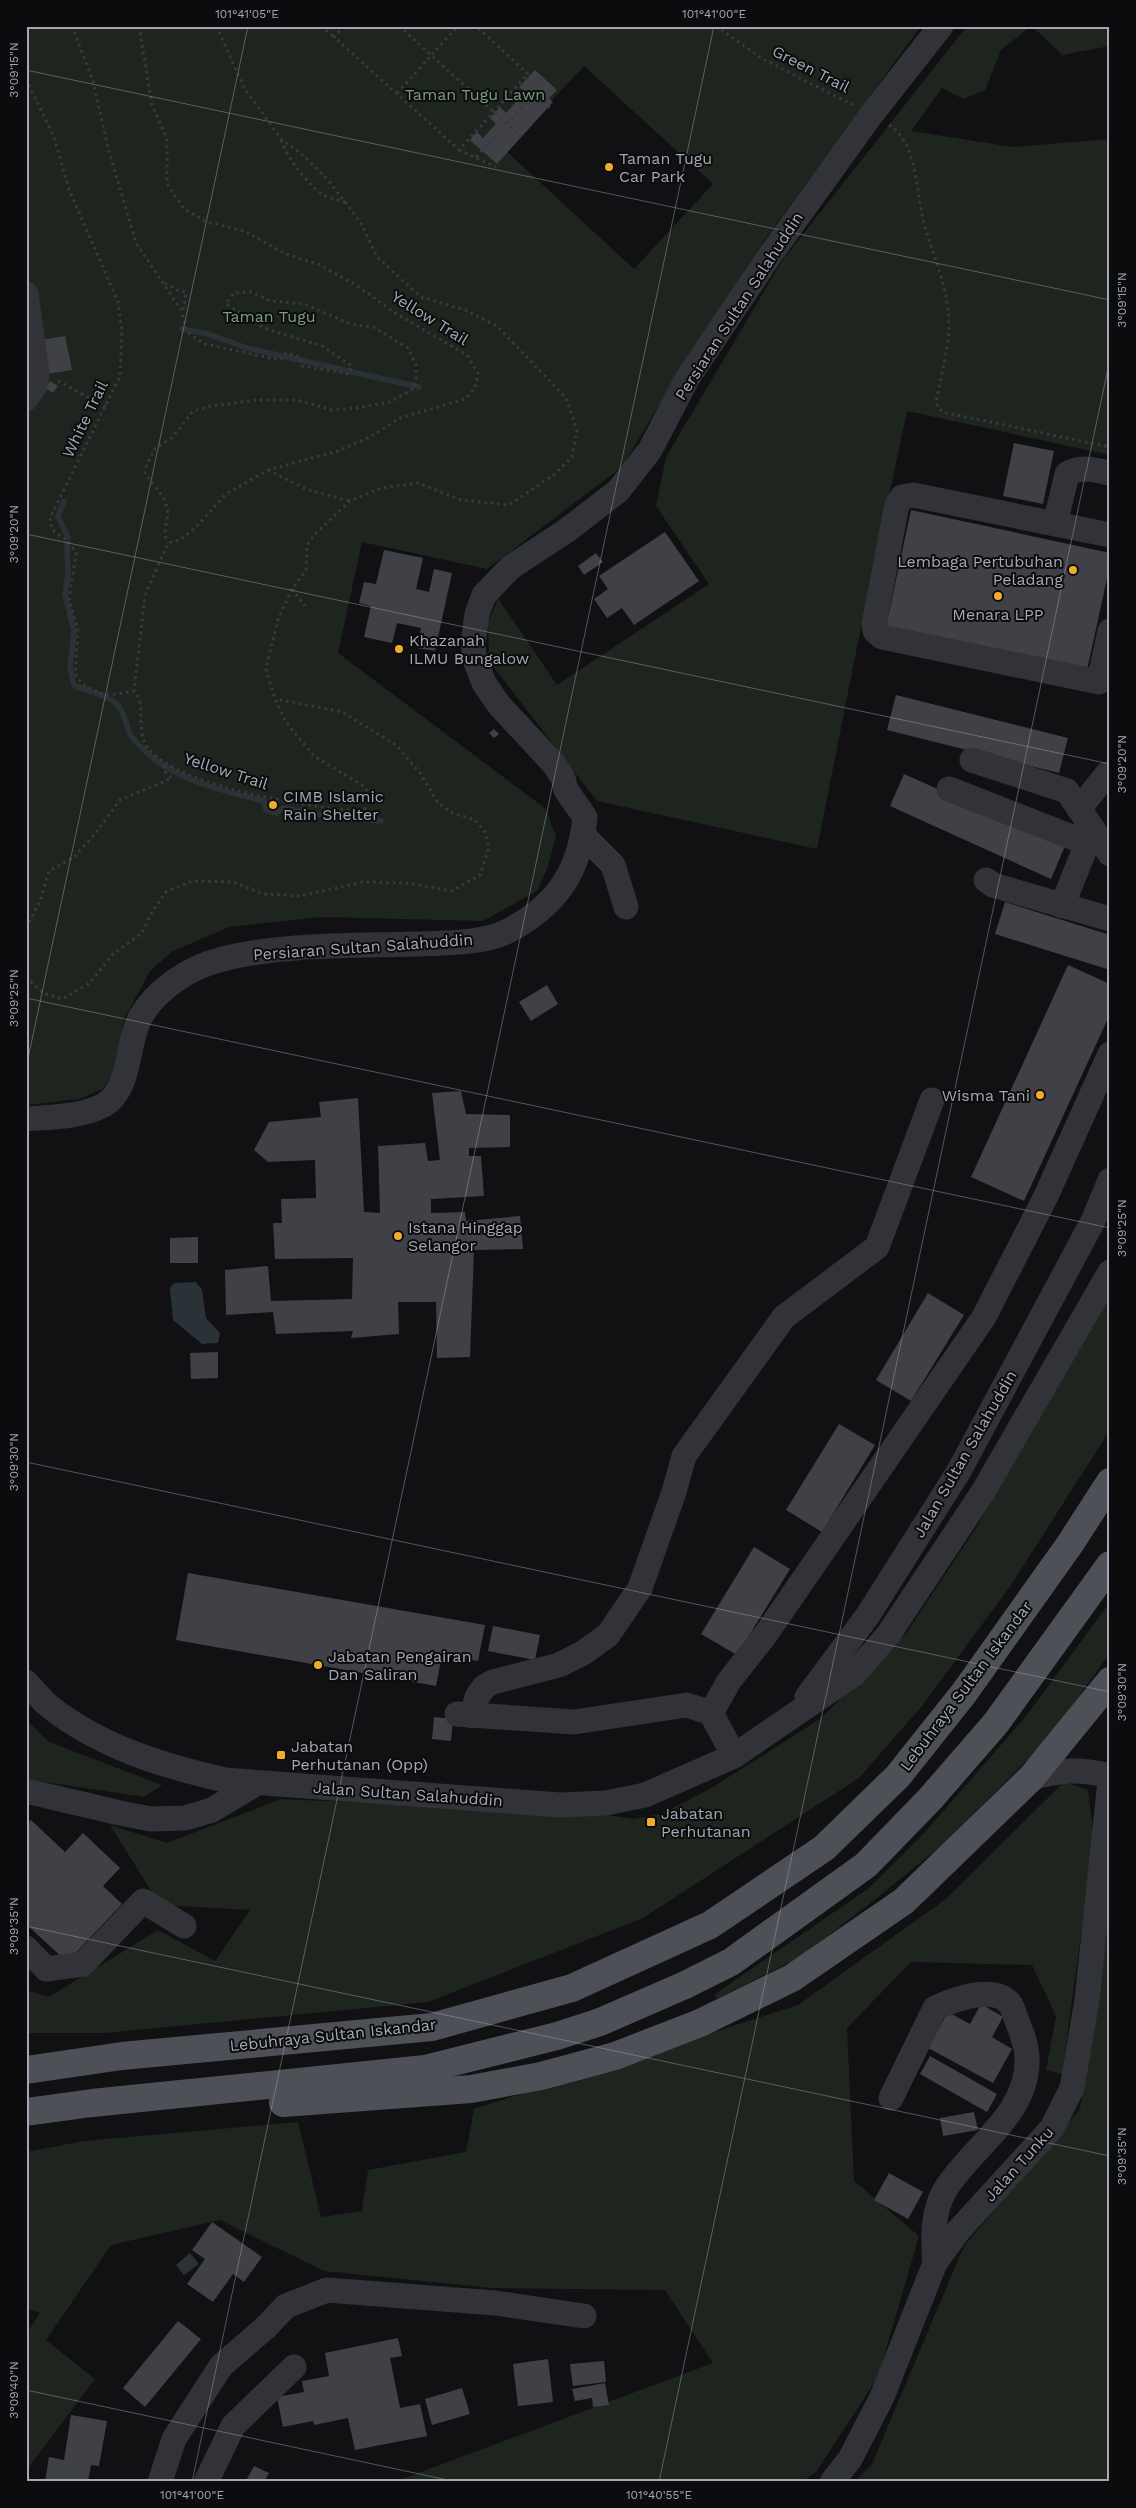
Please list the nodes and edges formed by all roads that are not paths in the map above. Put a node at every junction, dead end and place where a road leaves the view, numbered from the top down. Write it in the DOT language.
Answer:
graph roads {
  1 [pos="941,26"];
  2 [pos="26,294"];
  3 [pos="26,399"];
  4 [pos="1110,473"];
  5 [pos="1055,524"];
  6 [pos="1110,535"];
  7 [pos="1110,631"];
  8 [pos="1105,683"];
  9 [pos="972,760"];
  10 [pos="1110,774"];
  11 [pos="949,789"];
  12 [pos="584,835"];
  13 [pos="1097,838"];
  14 [pos="986,880"];
  15 [pos="1062,906"];
  16 [pos="626,907"];
  17 [pos="1110,919"];
  18 [pos="1110,1054"];
  19 [pos="932,1100"];
  20 [pos="26,1119"];
  21 [pos="1110,1180"];
  22 [pos="1110,1272"];
  23 [pos="1110,1482"];
  24 [pos="1110,1565"];
  25 [pos="1110,1681"];
  26 [pos="26,1682"];
  27 [pos="711,1713"];
  28 [pos="796,1713"];
  29 [pos="734,1756"];
  30 [pos="1110,1776"];
  31 [pos="1031,1778"];
  32 [pos="1110,1781"];
  33 [pos="257,1783"];
  34 [pos="26,1791"];
  35 [pos="1105,1863"];
  36 [pos="184,1926"];
  37 [pos="26,1948"];
  38 [pos="26,2070"];
  39 [pos="891,2098"];
  40 [pos="31,2111"];
  41 [pos="934,2263"];
  42 [pos="584,2316"];
  43 [pos="294,2367"];
  44 [pos="160,2482"];
  45 [pos="206,2482"];
  46 [pos="832,2482"];
  1 -- 12 [label="street, Persiaran Sultan Salahuddin"];
  2 -- 3 [label="street"];
  4 -- 5 [label="street"];
  5 -- 6 [label="street"];
  5 -- 8 [label="street"];
  7 -- 8 [label="street"];
  9 -- 13 [label="street"];
  10 -- 13 [label="street"];
  11 -- 13 [label="street"];
  12 -- 16 [label="street"];
  12 -- 20 [label="street, Persiaran Sultan Salahuddin"];
  13 -- 15 [label="street"];
  14 -- 15 [label="street"];
  15 -- 17 [label="street"];
  18 -- 27 [label="street"];
  19 -- 27 [label="street"];
  21 -- 28 [label="street, Jalan Sultan Salahuddin"];
  22 -- 28 [label="street, Jalan Sultan Salahuddin"];
  23 -- 38 [label="main road, Lebuhraya Sultan Iskandar"];
  24 -- 40 [label="main road"];
  25 -- 31 [label="main road"];
  26 -- 33 [label="street, Jalan Sultan Salahuddin"];
  27 -- 29 [label="street"];
  28 -- 29 [label="street, Jalan Sultan Salahuddin"];
  29 -- 33 [label="street, Jalan Sultan Salahuddin"];
  30 -- 31 [label="street"];
  31 -- 40 [label="main road"];
  32 -- 35 [label="street, Jalan Tunku"];
  33 -- 34 [label="street"];
  35 -- 41 [label="street, Jalan Tunku"];
  36 -- 37 [label="street"];
  39 -- 41 [label="street"];
  41 -- 46 [label="street, Jalan Tunku"];
  42 -- 44 [label="street"];
  43 -- 45 [label="street"];
}
